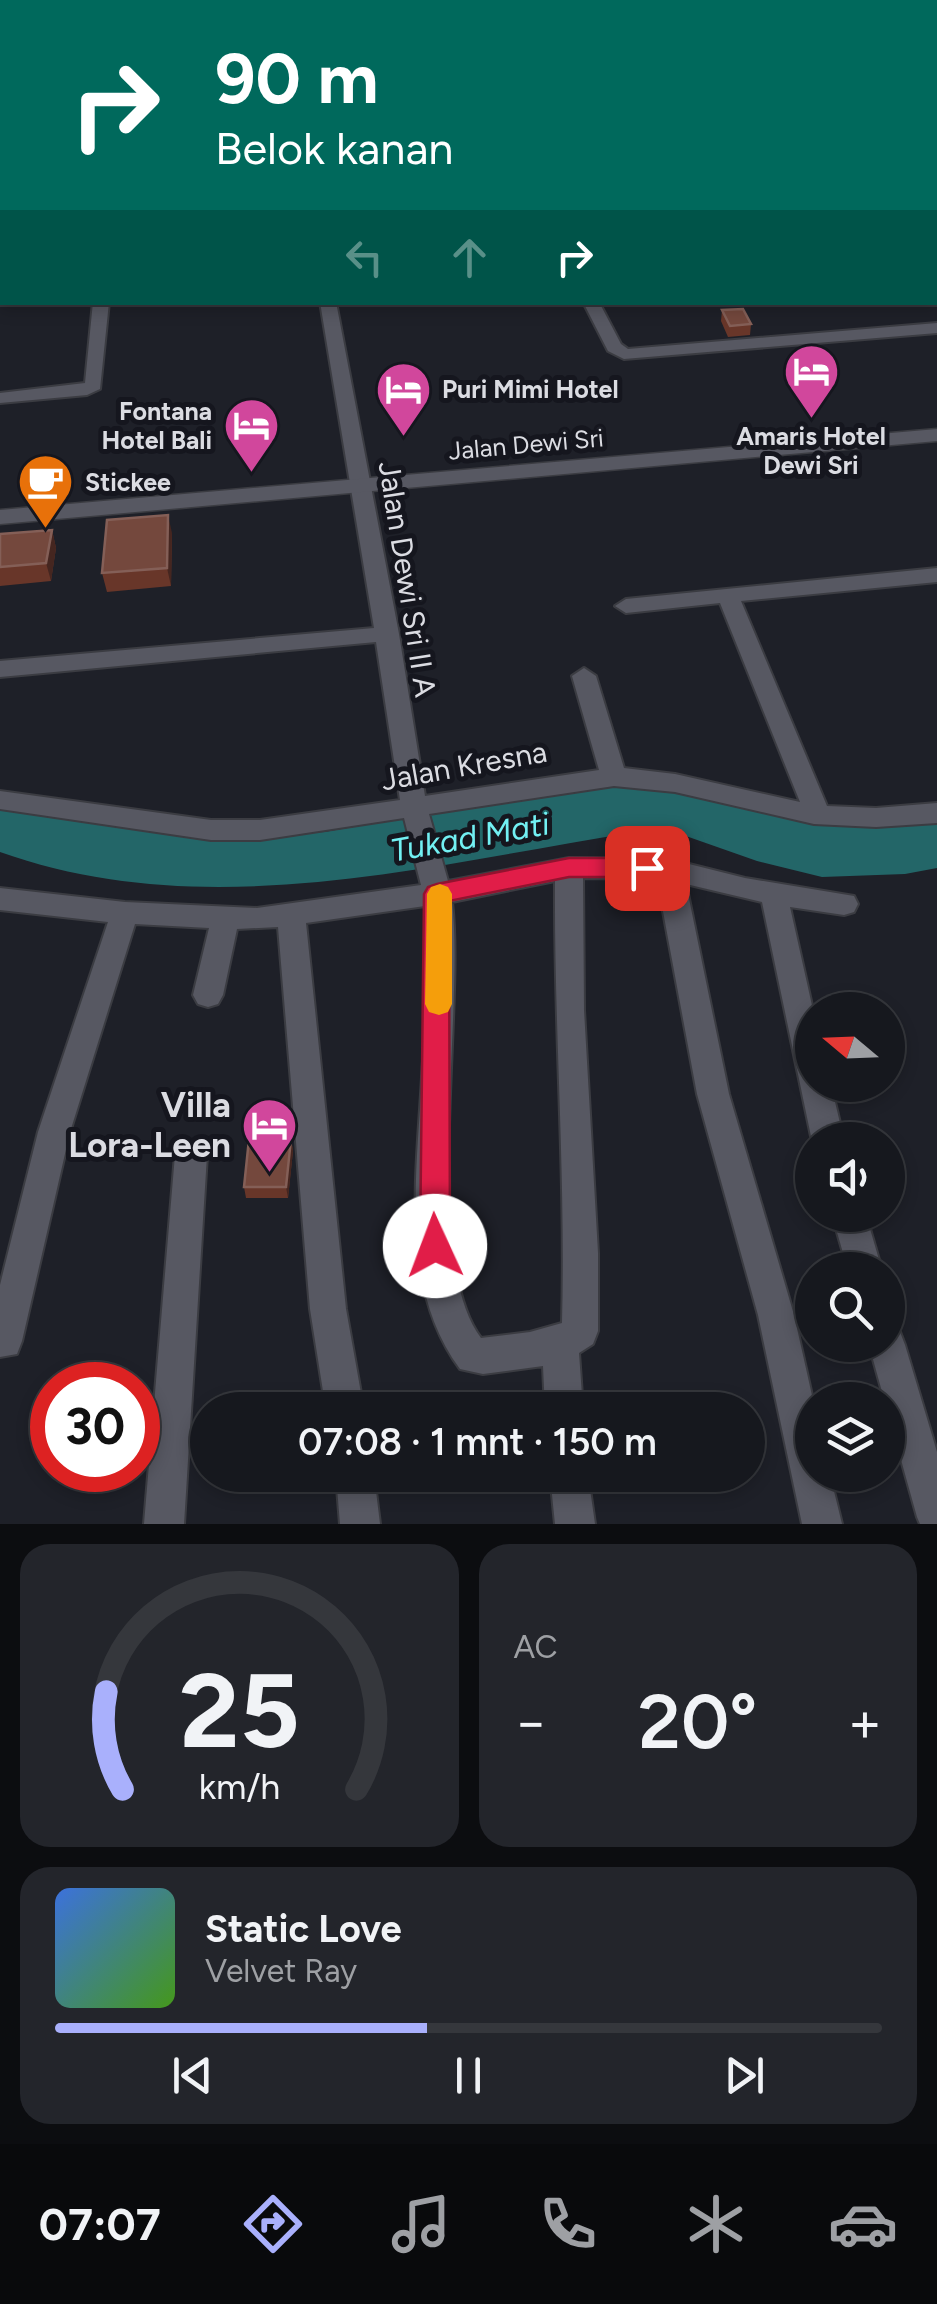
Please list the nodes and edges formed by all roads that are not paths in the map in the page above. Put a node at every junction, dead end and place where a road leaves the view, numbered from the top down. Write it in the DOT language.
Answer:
graph roads {
  1 [pos="101,305"];
  2 [pos="329,305"];
  3 [pos="592,305"];
  4 [pos="937,328"];
  5 [pos="0,398"];
  6 [pos="937,435"];
  7 [pos="363,485"];
  8 [pos="0,517"];
  9 [pos="937,575"];
  10 [pos="728,596"];
  11 [pos="626,606"];
  12 [pos="388,634"];
  13 [pos="0,669"];
  14 [pos="584,676"];
  15 [pos="614,776"];
  16 [pos="0,800"];
  17 [pos="413,810"];
  18 [pos="937,812"];
  19 [pos="818,814"];
  20 [pos="569,868"];
  21 [pos="669,869"];
  22 [pos="436,890"];
  23 [pos="774,894"];
  24 [pos="0,899"];
  25 [pos="844,904"];
  26 [pos="126,913"];
  27 [pos="291,917"];
  28 [pos="225,919"];
  29 [pos="795,995"];
  30 [pos="208,996"];
  31 [pos="191,1155"];
  32 [pos="4,1342"];
  33 [pos="560,1345"];
  34 [pos="892,1362"];
  35 [pos="343,1392"];
  36 [pos="563,1392"];
  37 [pos="357,1492"];
  38 [pos="571,1492"];
  39 [pos="937,1517"];
  40 [pos="164,1524"];
  41 [pos="360,1524"];
  42 [pos="575,1524"];
  43 [pos="822,1524"];
  1 -- 5 [label="street"];
  2 -- 7 [label="street, Jalan Dewi Sri II A"];
  3 -- 4 [label="street"];
  6 -- 7 [label="street, Jalan Dewi Sri"];
  7 -- 8 [label="street, Jalan Dewi Sri"];
  7 -- 12 [label="street, Jalan Dewi Sri II A"];
  9 -- 10 [label="street"];
  10 -- 11 [label="street"];
  10 -- 19 [label="street"];
  12 -- 13 [label="street"];
  12 -- 17 [label="street, Jalan Dewi Sri II A"];
  14 -- 15 [label="street"];
  15 -- 17 [label="street, Jalan Kresna"];
  15 -- 19 [label="street, Jalan Kresna"];
  16 -- 17 [label="street, Jalan Kresna"];
  17 -- 22 [label="street, Jalan Dewi Sri II A"];
  18 -- 19 [label="street, Jalan Kresna"];
  20 -- 21 [label="street"];
  20 -- 22 [label="street"];
  20 -- 33 [label="street"];
  21 -- 23 [label="street"];
  21 -- 43 [label="street"];
  22 -- 27 [label="street"];
  22 -- 33 [label="street, Jalan Dewi Sri II A"];
  23 -- 25 [label="street"];
  23 -- 29 [label="street"];
  24 -- 26 [label="street"];
  26 -- 28 [label="street"];
  26 -- 32 [label="street"];
  27 -- 28 [label="street"];
  27 -- 35 [label="street"];
  28 -- 30 [label="street"];
  31 -- 40 [label="street"];
  33 -- 36 [label="street"];
  34 -- 39 [label="street"];
  37 -- 41 [label="street"];
  38 -- 42 [label="street"];
}
